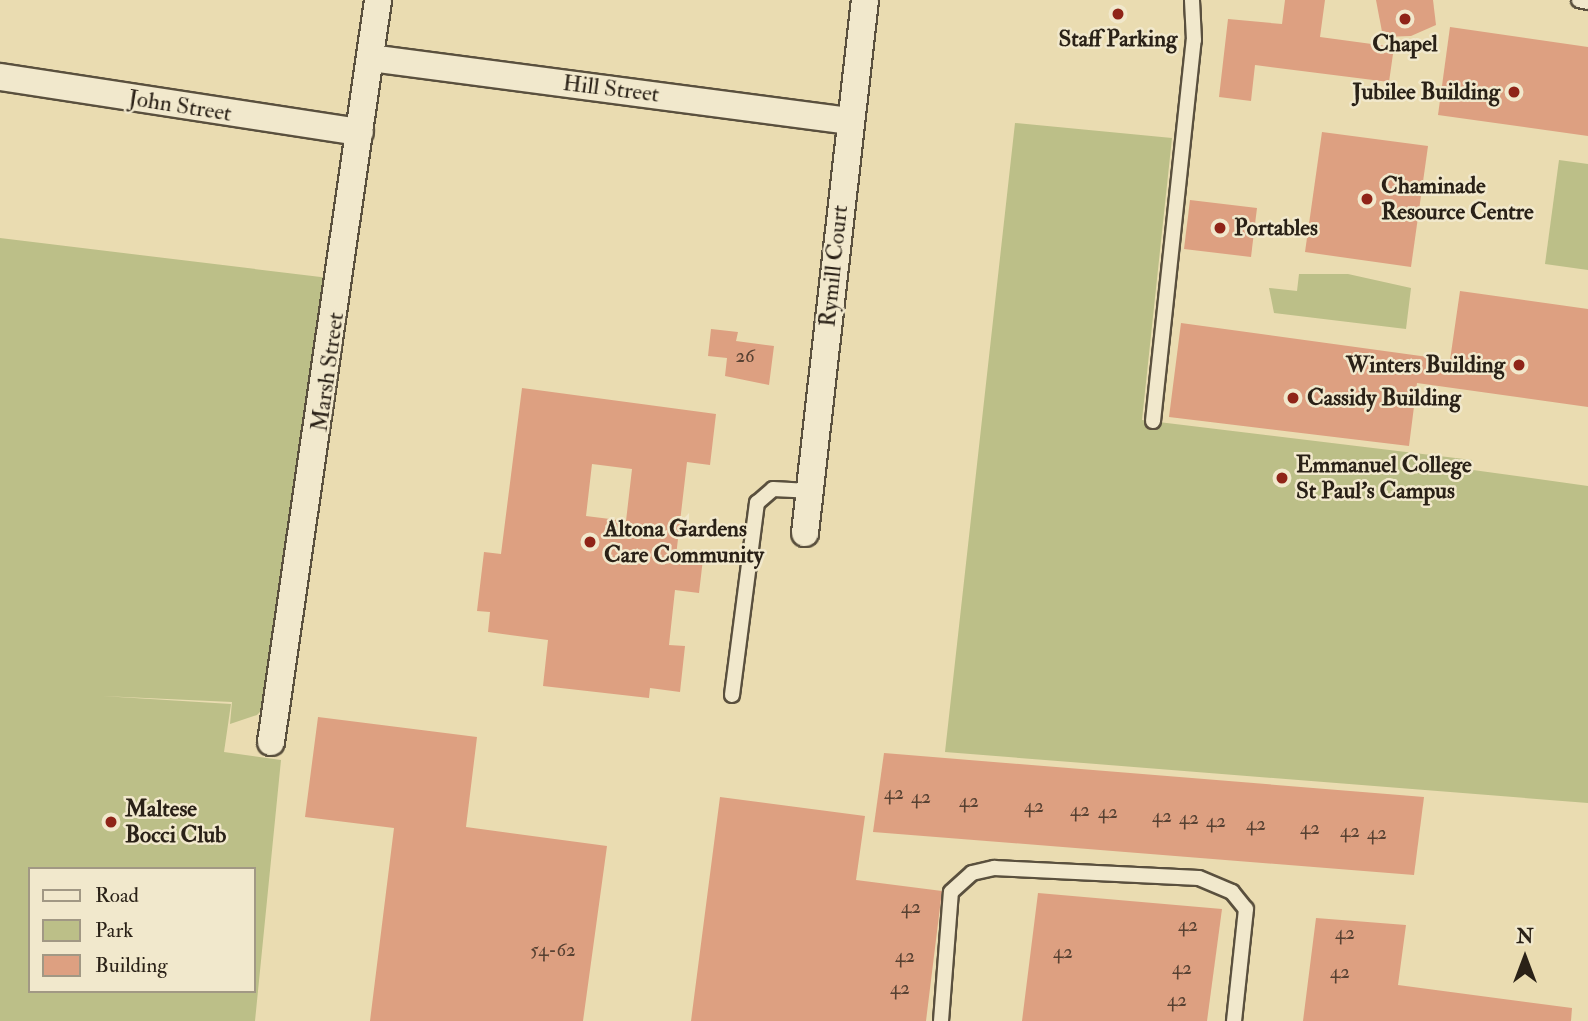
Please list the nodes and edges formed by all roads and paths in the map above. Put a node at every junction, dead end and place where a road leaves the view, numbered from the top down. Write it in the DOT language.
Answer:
graph roads {
  1 [pos="378,0"];
  2 [pos="865,0"];
  3 [pos="1192,0"];
  4 [pos="1579,0"];
  5 [pos="1588,2"];
  6 [pos="370,58"];
  7 [pos="0,77"];
  8 [pos="851,121"];
  9 [pos="360,132"];
  10 [pos="1153,421"];
  11 [pos="809,491"];
  12 [pos="804,533"];
  13 [pos="732,695"];
  14 [pos="271,743"];
  15 [pos="942,1021"];
  16 [pos="1234,1021"];
  1 -- 6 [label="street, Marsh Street"];
  2 -- 8 [label="street, Rymill Court"];
  3 -- 10 [label="lane"];
  4 -- 5 [label="lane"];
  6 -- 8 [label="street, Hill Street"];
  6 -- 9 [label="street, Marsh Street"];
  7 -- 9 [label="street, John Street"];
  8 -- 11 [label="street, Rymill Court"];
  9 -- 14 [label="street, Marsh Street"];
  11 -- 12 [label="street, Rymill Court"];
  11 -- 13 [label="lane"];
  15 -- 16 [label="lane"];
}
